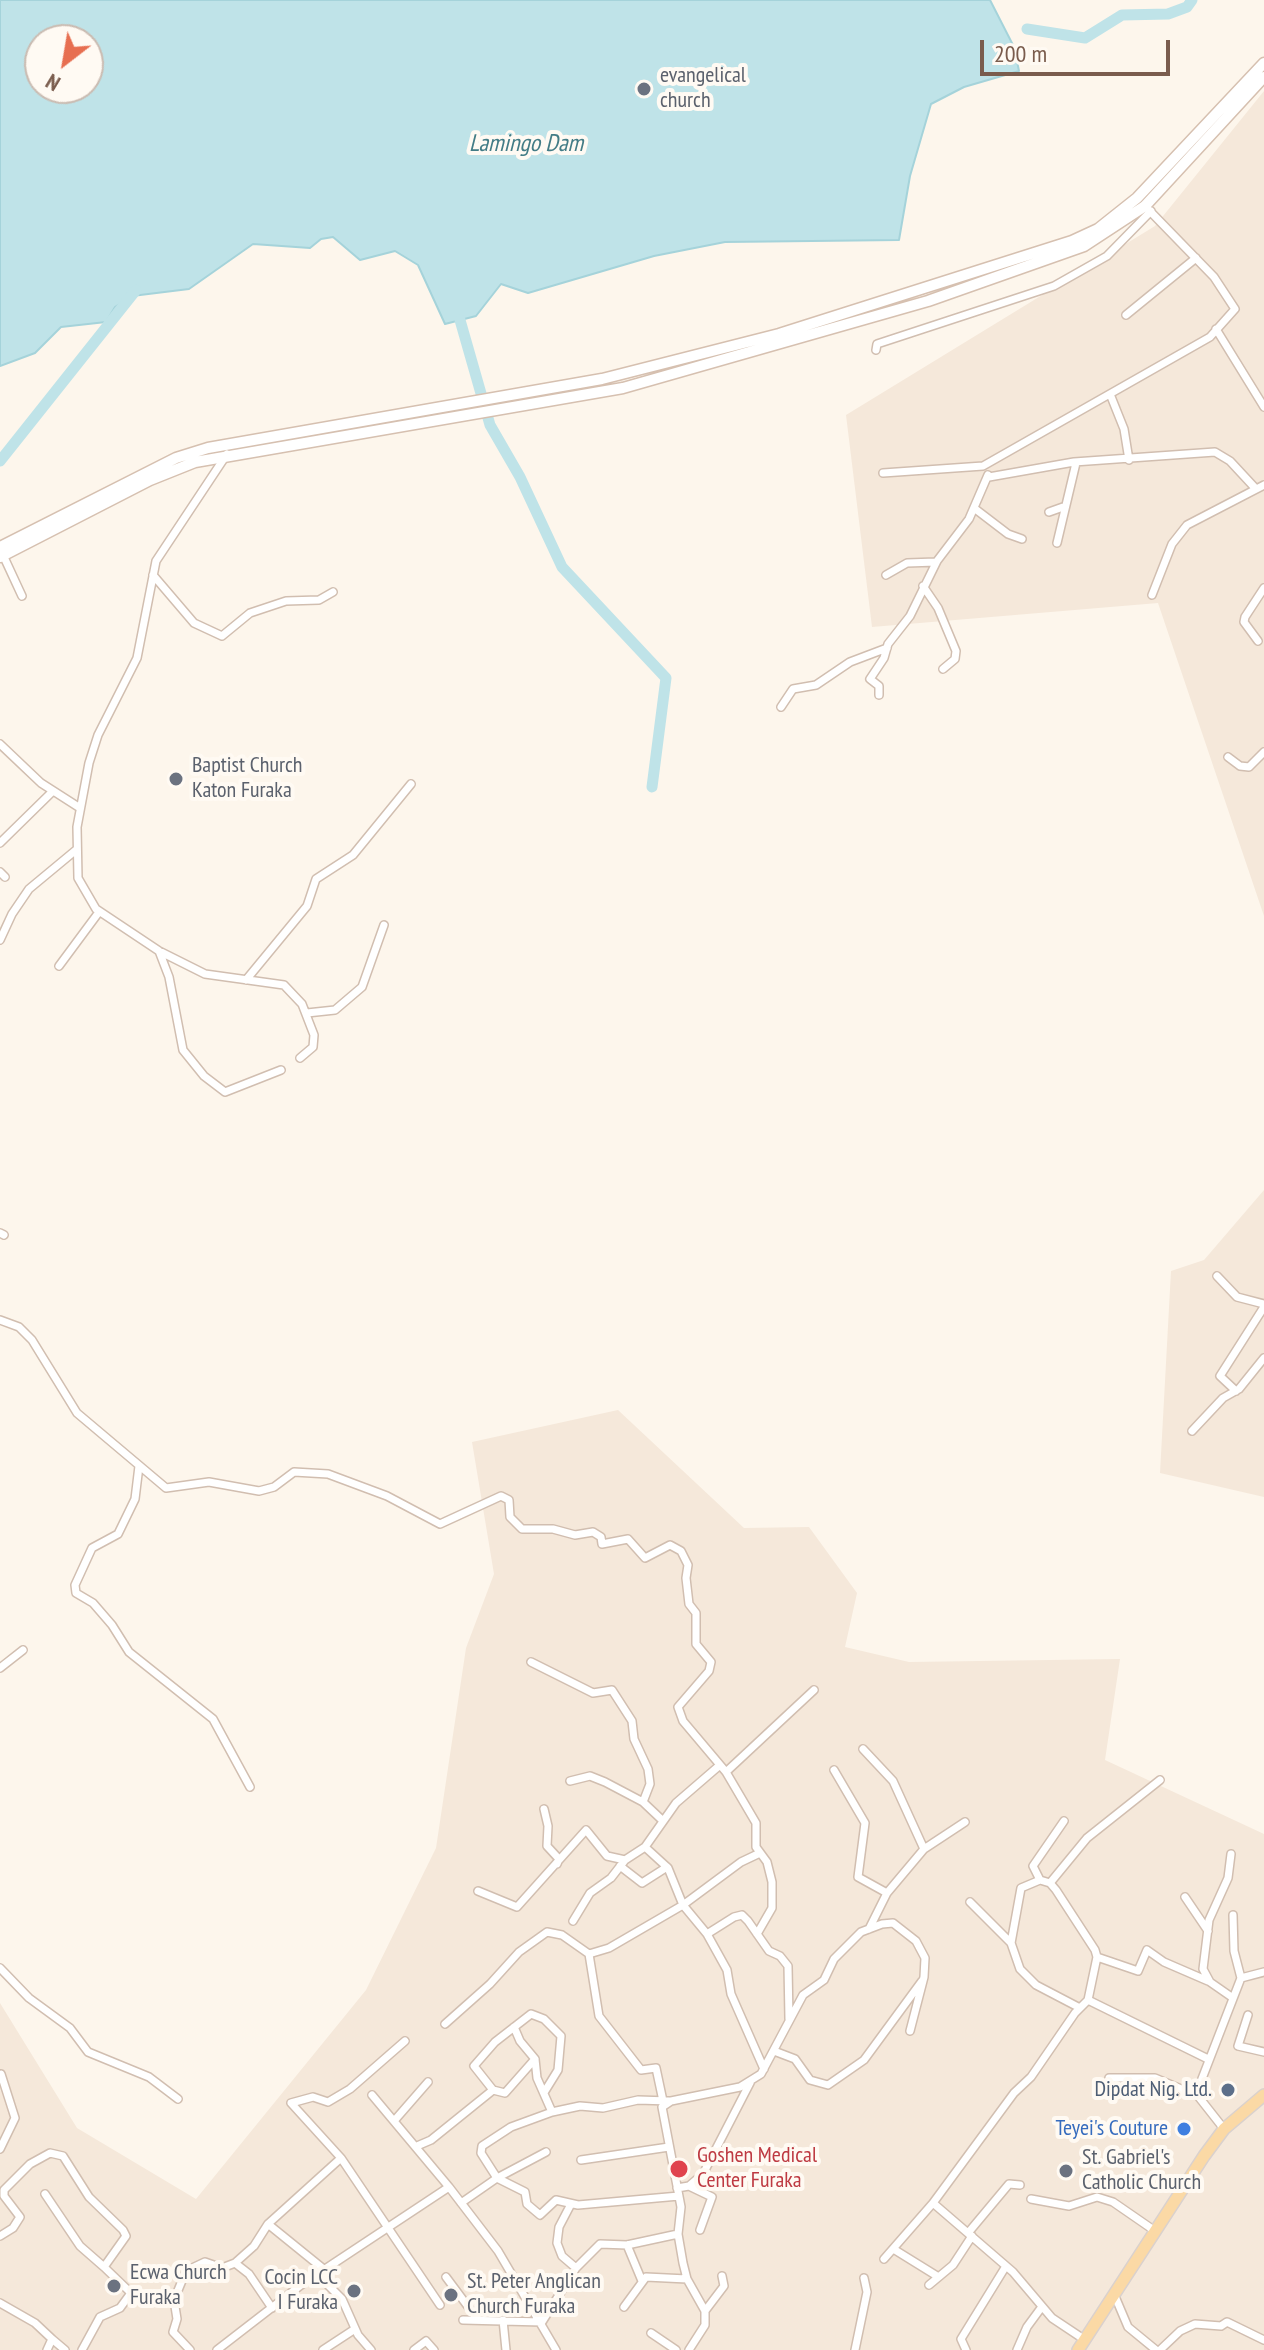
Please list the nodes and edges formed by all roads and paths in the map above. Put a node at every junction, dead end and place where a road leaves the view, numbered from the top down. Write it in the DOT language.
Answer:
graph roads {
  1 [pos="1264,63"];
  2 [pos="1264,77"];
  3 [pos="1144,205"];
  4 [pos="1196,258"];
  5 [pos="1126,315"];
  6 [pos="1216,329"];
  7 [pos="876,350"];
  8 [pos="1110,394"];
  9 [pos="1264,407"];
  10 [pos="463,411"];
  11 [pos="227,454"];
  12 [pos="1129,460"];
  13 [pos="1076,463"];
  14 [pos="983,466"];
  15 [pos="883,473"];
  16 [pos="989,477"];
  17 [pos="1260,487"];
  18 [pos="1063,507"];
  19 [pos="974,508"];
  20 [pos="1049,512"];
  21 [pos="1022,539"];
  22 [pos="1057,543"];
  23 [pos="1,553"];
  24 [pos="936,562"];
  25 [pos="153,575"];
  26 [pos="886,575"];
  27 [pos="923,586"];
  28 [pos="1264,588"];
  29 [pos="333,592"];
  30 [pos="1152,595"];
  31 [pos="22,596"];
  32 [pos="1258,641"];
  33 [pos="887,648"];
  34 [pos="943,669"];
  35 [pos="879,695"];
  36 [pos="781,707"];
  37 [pos="1,748"];
  38 [pos="1264,752"];
  39 [pos="1228,757"];
  40 [pos="411,784"];
  41 [pos="53,791"];
  42 [pos="80,808"];
  43 [pos="0,843"];
  44 [pos="76,850"];
  45 [pos="99,912"];
  46 [pos="384,925"];
  47 [pos="0,940"];
  48 [pos="159,951"];
  49 [pos="59,966"];
  50 [pos="246,980"];
  51 [pos="307,1013"];
  52 [pos="300,1058"];
  53 [pos="281,1070"];
  54 [pos="1217,1276"];
  55 [pos="1264,1305"];
  56 [pos="0,1320"];
  57 [pos="1264,1358"];
  58 [pos="1236,1391"];
  59 [pos="1192,1431"];
  60 [pos="139,1466"];
  61 [pos="23,1650"];
  62 [pos="531,1662"];
  63 [pos="0,1668"];
  64 [pos="814,1690"];
  65 [pos="863,1749"];
  66 [pos="720,1765"];
  67 [pos="834,1770"];
  68 [pos="726,1772"];
  69 [pos="1160,1780"];
  70 [pos="570,1781"];
  71 [pos="250,1787"];
  72 [pos="643,1802"];
  73 [pos="544,1809"];
  74 [pos="662,1820"];
  75 [pos="1064,1821"];
  76 [pos="965,1822"];
  77 [pos="645,1847"];
  78 [pos="924,1849"];
  79 [pos="760,1853"];
  80 [pos="1231,1854"];
  81 [pos="623,1863"];
  82 [pos="667,1867"];
  83 [pos="555,1869"];
  84 [pos="1040,1880"];
  85 [pos="1050,1883"];
  86 [pos="478,1891"];
  87 [pos="887,1893"];
  88 [pos="1185,1897"];
  89 [pos="970,1902"];
  90 [pos="683,1905"];
  91 [pos="1233,1915"];
  92 [pos="573,1921"];
  93 [pos="869,1929"];
  94 [pos="1208,1931"];
  95 [pos="707,1934"];
  96 [pos="757,1934"];
  97 [pos="1011,1943"];
  98 [pos="589,1954"];
  99 [pos="1097,1957"];
  100 [pos="0,1968"];
  101 [pos="1264,1972"];
  102 [pos="924,1977"];
  103 [pos="1241,1978"];
  104 [pos="1210,1982"];
  105 [pos="1233,1998"];
  106 [pos="1088,2000"];
  107 [pos="1080,2008"];
  108 [pos="1248,2015"];
  109 [pos="789,2021"];
  110 [pos="445,2024"];
  111 [pos="514,2027"];
  112 [pos="910,2031"];
  113 [pos="405,2041"];
  114 [pos="774,2051"];
  115 [pos="1264,2052"];
  116 [pos="535,2059"];
  117 [pos="1208,2059"];
  118 [pos="764,2069"];
  119 [pos="1,2074"];
  120 [pos="1109,2078"];
  121 [pos="751,2081"];
  122 [pos="428,2082"];
  123 [pos="493,2090"];
  124 [pos="545,2091"];
  125 [pos="372,2095"];
  126 [pos="1264,2095"];
  127 [pos="1198,2096"];
  128 [pos="178,2099"];
  129 [pos="667,2101"];
  130 [pos="552,2112"];
  131 [pos="394,2121"];
  132 [pos="1224,2129"];
  133 [pos="417,2146"];
  134 [pos="669,2147"];
  135 [pos="0,2149"];
  136 [pos="546,2152"];
  137 [pos="341,2158"];
  138 [pos="581,2160"];
  139 [pos="497,2178"];
  140 [pos="1020,2185"];
  141 [pos="689,2186"];
  142 [pos="449,2187"];
  143 [pos="678,2192"];
  144 [pos="45,2194"];
  145 [pos="1031,2199"];
  146 [pos="461,2203"];
  147 [pos="933,2203"];
  148 [pos="571,2204"];
  149 [pos="268,2224"];
  150 [pos="387,2230"];
  151 [pos="700,2230"];
  152 [pos="1155,2231"];
  153 [pos="678,2234"];
  154 [pos="970,2234"];
  155 [pos="0,2236"];
  156 [pos="627,2245"];
  157 [pos="895,2250"];
  158 [pos="884,2259"];
  159 [pos="235,2263"];
  160 [pos="1006,2266"];
  161 [pos="104,2267"];
  162 [pos="576,2268"];
  163 [pos="322,2273"];
  164 [pos="722,2276"];
  165 [pos="937,2276"];
  166 [pos="446,2277"];
  167 [pos="864,2278"];
  168 [pos="687,2279"];
  169 [pos="642,2281"];
  170 [pos="929,2285"];
  171 [pos="1114,2294"];
  172 [pos="0,2303"];
  173 [pos="440,2305"];
  174 [pos="624,2307"];
  175 [pos="272,2308"];
  176 [pos="1041,2308"];
  177 [pos="705,2311"];
  178 [pos="463,2320"];
  179 [pos="478,2320"];
  180 [pos="503,2320"];
  181 [pos="542,2322"];
  182 [pos="355,2329"];
  183 [pos="651,2333"];
  184 [pos="52,2339"];
  185 [pos="1264,2340"];
  186 [pos="1082,2345"];
  187 [pos="47,2350"];
  188 [pos="65,2350"];
  189 [pos="82,2350"];
  190 [pos="190,2350"];
  191 [pos="217,2350"];
  192 [pos="323,2350"];
  193 [pos="371,2350"];
  194 [pos="414,2350"];
  195 [pos="434,2350"];
  196 [pos="506,2350"];
  197 [pos="556,2350"];
  198 [pos="676,2350"];
  199 [pos="689,2350"];
  200 [pos="855,2350"];
  201 [pos="966,2350"];
  202 [pos="1017,2350"];
  203 [pos="1158,2350"];
  1 -- 3 [label="main road"];
  2 -- 3 [label="main road"];
  3 -- 4 [label="street"];
  3 -- 7 [label="street"];
  3 -- 10 [label="main road"];
  3 -- 10 [label="main road"];
  4 -- 5 [label="street"];
  4 -- 6 [label="street"];
  6 -- 8 [label="street"];
  6 -- 9 [label="street"];
  8 -- 12 [label="street"];
  8 -- 14 [label="street"];
  10 -- 11 [label="main road"];
  10 -- 23 [label="main road"];
  11 -- 23 [label="main road"];
  11 -- 25 [label="street"];
  12 -- 13 [label="street"];
  12 -- 17 [label="street"];
  13 -- 16 [label="street"];
  13 -- 18 [label="street"];
  14 -- 15 [label="street"];
  14 -- 16 [label="street"];
  16 -- 19 [label="street"];
  17 -- 30 [label="street"];
  18 -- 20 [label="street"];
  18 -- 22 [label="street"];
  19 -- 21 [label="street"];
  19 -- 24 [label="street"];
  23 -- 31 [label="street"];
  24 -- 26 [label="street"];
  24 -- 27 [label="street"];
  25 -- 29 [label="street"];
  25 -- 42 [label="street"];
  27 -- 33 [label="street"];
  27 -- 34 [label="street"];
  28 -- 32 [label="street"];
  33 -- 35 [label="street"];
  33 -- 36 [label="street"];
  37 -- 41 [label="street"];
  38 -- 39 [label="street"];
  40 -- 50 [label="street"];
  41 -- 42 [label="street"];
  41 -- 43 [label="street"];
  42 -- 44 [label="street"];
  44 -- 45 [label="street"];
  44 -- 47 [label="street"];
  45 -- 48 [label="street"];
  45 -- 49 [label="street"];
  46 -- 51 [label="street"];
  48 -- 50 [label="street"];
  48 -- 53 [label="street"];
  50 -- 51 [label="street"];
  51 -- 52 [label="street"];
  54 -- 55 [label="street"];
  55 -- 58 [label="street"];
  56 -- 60 [label="street"];
  57 -- 58 [label="street"];
  58 -- 59 [label="street"];
  60 -- 66 [label="street"];
  60 -- 71 [label="street"];
  61 -- 63 [label="street"];
  62 -- 72 [label="street"];
  64 -- 68 [label="street"];
  65 -- 78 [label="street"];
  66 -- 68 [label="street"];
  66 -- 74 [label="street"];
  67 -- 87 [label="street"];
  68 -- 79 [label="street"];
  69 -- 85 [label="street"];
  70 -- 72 [label="street"];
  72 -- 74 [label="street"];
  73 -- 83 [label="street"];
  74 -- 77 [label="street"];
  75 -- 84 [label="street"];
  76 -- 78 [label="street"];
  77 -- 81 [label="street"];
  77 -- 82 [label="street"];
  78 -- 87 [label="street"];
  79 -- 90 [label="street"];
  79 -- 96 [label="street"];
  80 -- 94 [label="street"];
  81 -- 82 [label="street"];
  81 -- 83 [label="street"];
  81 -- 92 [label="street"];
  82 -- 90 [label="street"];
  83 -- 86 [label="street"];
  84 -- 85 [label="street"];
  84 -- 97 [label="street"];
  85 -- 99 [label="street"];
  87 -- 93 [label="street"];
  88 -- 94 [label="street"];
  89 -- 97 [label="street"];
  90 -- 95 [label="street"];
  90 -- 98 [label="street"];
  91 -- 103 [label="street"];
  93 -- 102 [label="street"];
  93 -- 109 [label="street"];
  94 -- 104 [label="street"];
  95 -- 96 [label="street"];
  95 -- 118 [label="street"];
  96 -- 109 [label="street"];
  97 -- 107 [label="street"];
  98 -- 110 [label="street"];
  98 -- 129 [label="street"];
  99 -- 104 [label="street"];
  99 -- 106 [label="street"];
  100 -- 128 [label="street"];
  101 -- 103 [label="street"];
  102 -- 112 [label="street"];
  102 -- 114 [label="street"];
  103 -- 105 [label="street"];
  104 -- 105 [label="street"];
  105 -- 117 [label="street"];
  106 -- 107 [label="street"];
  106 -- 117 [label="street"];
  107 -- 147 [label="street"];
  108 -- 115 [label="street"];
  109 -- 114 [label="street"];
  111 -- 116 [label="street"];
  111 -- 123 [label="street"];
  111 -- 124 [label="street"];
  113 -- 137 [label="street"];
  114 -- 118 [label="street"];
  116 -- 123 [label="street"];
  116 -- 124 [label="street"];
  117 -- 127 [label="street"];
  118 -- 121 [label="street"];
  119 -- 135 [label="street"];
  120 -- 127 [label="street"];
  121 -- 129 [label="street"];
  121 -- 141 [label="street"];
  122 -- 131 [label="street"];
  123 -- 133 [label="street"];
  124 -- 130 [label="street"];
  125 -- 131 [label="street"];
  126 -- 132 [label="main road"];
  127 -- 132 [label="street"];
  129 -- 130 [label="street"];
  129 -- 134 [label="street"];
  130 -- 139 [label="street"];
  131 -- 133 [label="street"];
  132 -- 152 [label="main road"];
  133 -- 142 [label="street"];
  134 -- 138 [label="street"];
  134 -- 143 [label="street"];
  136 -- 139 [label="street"];
  137 -- 149 [label="street"];
  137 -- 150 [label="street"];
  139 -- 146 [label="street"];
  139 -- 148 [label="street"];
  140 -- 154 [label="street"];
  141 -- 143 [label="street"];
  141 -- 151 [label="street"];
  142 -- 146 [label="street"];
  142 -- 150 [label="street"];
  143 -- 148 [label="street"];
  143 -- 153 [label="street"];
  144 -- 161 [label="street"];
  145 -- 152 [label="street"];
  146 -- 181 [label="street"];
  147 -- 154 [label="street"];
  147 -- 157 [label="street"];
  148 -- 162 [label="street"];
  149 -- 159 [label="street"];
  149 -- 163 [label="street"];
  150 -- 163 [label="street"];
  150 -- 173 [label="street"];
  152 -- 171 [label="main road"];
  153 -- 156 [label="street"];
  153 -- 168 [label="street"];
  154 -- 160 [label="street"];
  154 -- 165 [label="street"];
  155 -- 161 [label="street"];
  156 -- 162 [label="street"];
  156 -- 169 [label="street"];
  157 -- 158 [label="street"];
  157 -- 165 [label="street"];
  159 -- 175 [label="street"];
  159 -- 190 [label="street"];
  160 -- 176 [label="street"];
  160 -- 201 [label="street"];
  161 -- 189 [label="street"];
  162 -- 181 [label="street"];
  163 -- 175 [label="street"];
  163 -- 182 [label="street"];
  164 -- 177 [label="street"];
  165 -- 170 [label="street"];
  166 -- 179 [label="street"];
  167 -- 200 [label="street"];
  168 -- 169 [label="street"];
  168 -- 177 [label="street"];
  169 -- 174 [label="street"];
  171 -- 186 [label="main road"];
  171 -- 203 [label="street"];
  172 -- 184 [label="street"];
  175 -- 191 [label="street"];
  176 -- 186 [label="street"];
  176 -- 202 [label="street"];
  177 -- 199 [label="street"];
  178 -- 179 [label="street"];
  179 -- 180 [label="street"];
  180 -- 181 [label="street"];
  180 -- 196 [label="street"];
  181 -- 197 [label="street"];
  182 -- 192 [label="street"];
  182 -- 193 [label="street"];
  183 -- 198 [label="street"];
  184 -- 187 [label="street"];
  184 -- 188 [label="street"];
  185 -- 203 [label="street"];
  194 -- 195 [label="street"];
}
